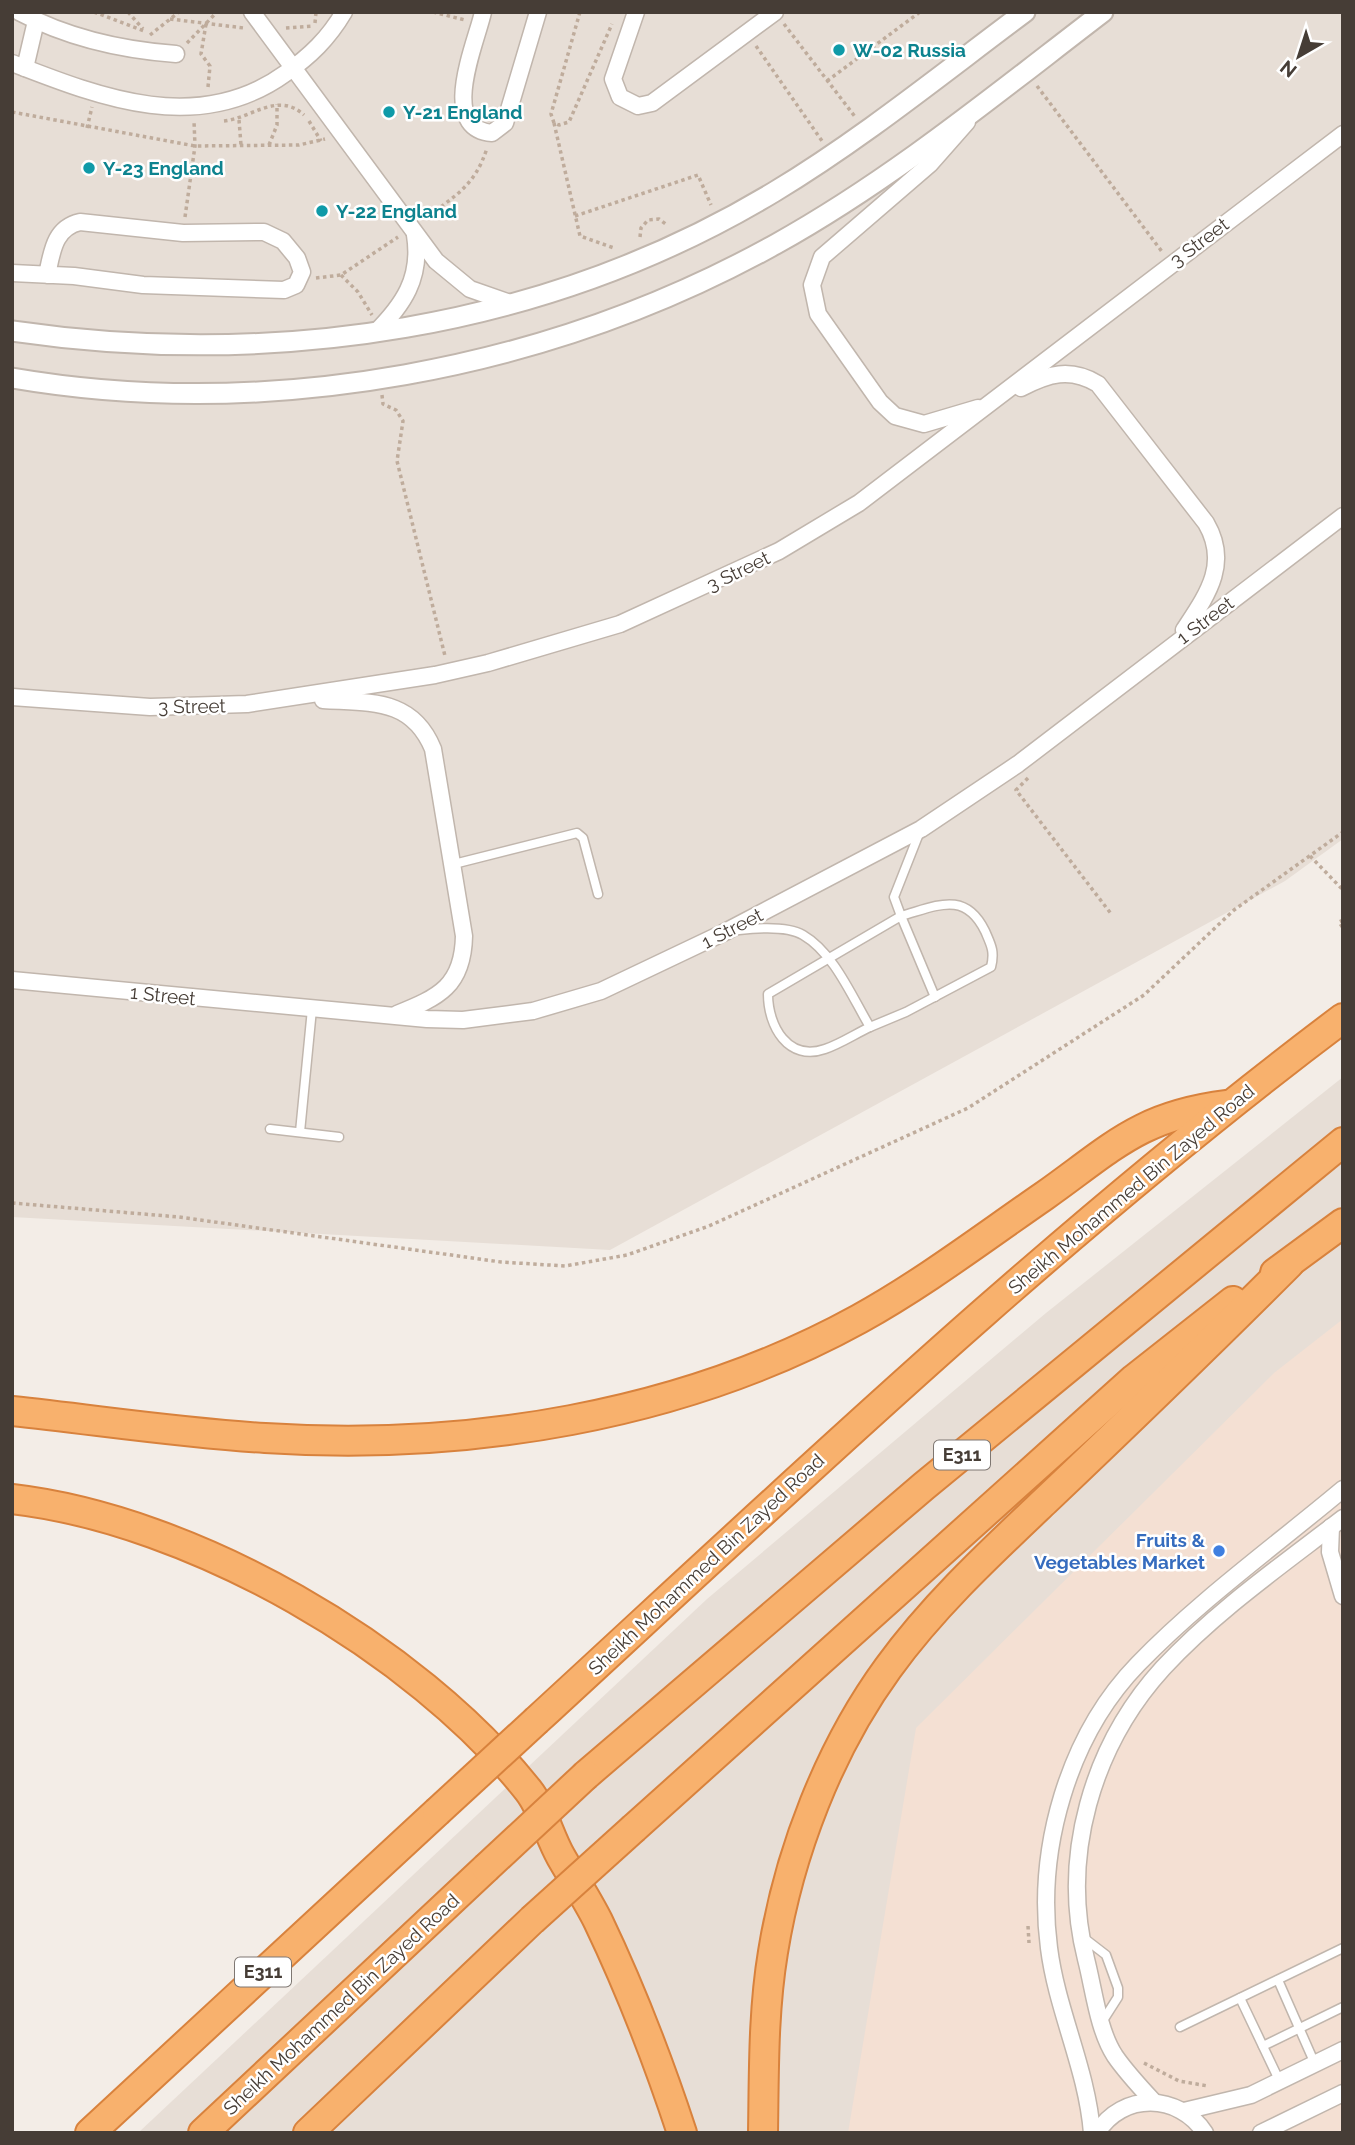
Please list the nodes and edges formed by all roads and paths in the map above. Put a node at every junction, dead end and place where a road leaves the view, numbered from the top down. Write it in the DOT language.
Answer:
graph roads {
  1 [pos="19,12"];
  2 [pos="94,12"];
  3 [pos="128,12"];
  4 [pos="179,12"];
  5 [pos="217,12"];
  6 [pos="252,12"];
  7 [pos="316,12"];
  8 [pos="344,12"];
  9 [pos="433,12"];
  10 [pos="538,12"];
  11 [pos="580,12"];
  12 [pos="617,12"];
  13 [pos="636,12"];
  14 [pos="920,12"];
  15 [pos="1026,12"];
  16 [pos="1103,12"];
  17 [pos="779,17"];
  18 [pos="482,18"];
  19 [pos="170,19"];
  20 [pos="36,21"];
  21 [pos="323,21"];
  22 [pos="206,24"];
  23 [pos="752,24"];
  24 [pos="315,25"];
  25 [pos="272,28"];
  26 [pos="144,31"];
  27 [pos="176,54"];
  28 [pos="19,65"];
  29 [pos="293,68"];
  30 [pos="1025,71"];
  31 [pos="827,81"];
  32 [pos="277,104"];
  33 [pos="974,111"];
  34 [pos="12,112"];
  35 [pos="200,115"];
  36 [pos="239,120"];
  37 [pos="216,121"];
  38 [pos="554,123"];
  39 [pos="865,131"];
  40 [pos="340,132"];
  41 [pos="492,133"];
  42 [pos="1343,134"];
  43 [pos="321,141"];
  44 [pos="241,145"];
  45 [pos="270,145"];
  46 [pos="195,146"];
  47 [pos="831,155"];
  48 [pos="700,211"];
  49 [pos="715,214"];
  50 [pos="575,216"];
  51 [pos="678,220"];
  52 [pos="667,225"];
  53 [pos="658,229"];
  54 [pos="413,231"];
  55 [pos="183,233"];
  56 [pos="649,233"];
  57 [pos="640,237"];
  58 [pos="628,243"];
  59 [pos="605,253"];
  60 [pos="1171,263"];
  61 [pos="12,273"];
  62 [pos="47,275"];
  63 [pos="341,275"];
  64 [pos="300,279"];
  65 [pos="512,304"];
  66 [pos="374,324"];
  67 [pos="12,331"];
  68 [pos="12,378"];
  69 [pos="382,395"];
  70 [pos="992,403"];
  71 [pos="1343,516"];
  72 [pos="1177,641"];
  73 [pos="449,671"];
  74 [pos="12,697"];
  75 [pos="296,699"];
  76 [pos="1018,764"];
  77 [pos="921,830"];
  78 [pos="1343,832"];
  79 [pos="1310,856"];
  80 [pos="450,865"];
  81 [pos="1343,890"];
  82 [pos="598,894"];
  83 [pos="1112,915"];
  84 [pos="901,916"];
  85 [pos="1343,920"];
  86 [pos="1343,928"];
  87 [pos="723,933"];
  88 [pos="828,959"];
  89 [pos="12,980"];
  90 [pos="935,997"];
  91 [pos="312,1009"];
  92 [pos="391,1016"];
  93 [pos="1343,1018"];
  94 [pos="870,1027"];
  95 [pos="1227,1105"];
  96 [pos="270,1129"];
  97 [pos="300,1132"];
  98 [pos="339,1137"];
  99 [pos="1343,1142"];
  100 [pos="12,1203"];
  101 [pos="1343,1223"];
  102 [pos="1289,1264"];
  103 [pos="12,1411"];
  104 [pos="1343,1489"];
  105 [pos="12,1499"];
  106 [pos="1337,1522"];
  107 [pos="1343,1596"];
  108 [pos="1080,1936"];
  109 [pos="1343,1948"];
  110 [pos="1278,1980"];
  111 [pos="1240,1998"];
  112 [pos="1343,2007"];
  113 [pos="1102,2022"];
  114 [pos="1180,2027"];
  115 [pos="1299,2028"];
  116 [pos="1263,2046"];
  117 [pos="1343,2050"];
  118 [pos="1134,2057"];
  119 [pos="1315,2064"];
  120 [pos="1280,2082"];
  121 [pos="1215,2086"];
  122 [pos="1343,2092"];
  123 [pos="1153,2101"];
  124 [pos="1184,2111"];
  125 [pos="90,2133"];
  126 [pos="203,2133"];
  127 [pos="308,2133"];
  128 [pos="681,2133"];
  129 [pos="763,2133"];
  130 [pos="1094,2133"];
  131 [pos="1205,2133"];
  132 [pos="1261,2133"];
  1 -- 20 [label="street"];
  2 -- 26 [label="path"];
  3 -- 26 [label="path"];
  4 -- 19 [label="path"];
  5 -- 22 [label="path"];
  6 -- 25 [label="street"];
  7 -- 24 [label="path"];
  8 -- 29 [label="street"];
  9 -- 18 [label="path"];
  10 -- 41 [label="street"];
  11 -- 38 [label="path"];
  12 -- 38 [label="path"];
  13 -- 23 [label="street"];
  14 -- 31 [label="path"];
  15 -- 39 [label="street"];
  16 -- 30 [label="street"];
  17 -- 23 [label="street"];
  17 -- 31 [label="path"];
  18 -- 41 [label="street"];
  19 -- 22 [label="path"];
  19 -- 26 [label="path"];
  20 -- 27 [label="street"];
  20 -- 28 [label="street"];
  21 -- 24 [label="path"];
  22 -- 25 [label="path"];
  22 -- 27 [label="path"];
  22 -- 35 [label="path"];
  23 -- 47 [label="path"];
  24 -- 25 [label="path"];
  25 -- 29 [label="street"];
  28 -- 35 [label="street"];
  29 -- 35 [label="street"];
  29 -- 40 [label="street"];
  30 -- 33 [label="street"];
  30 -- 60 [label="path"];
  31 -- 39 [label="path"];
  32 -- 36 [label="path"];
  32 -- 43 [label="path"];
  32 -- 45 [label="path"];
  33 -- 68 [label="street"];
  33 -- 70 [label="street"];
  34 -- 46 [label="path"];
  35 -- 46 [label="path"];
  36 -- 37 [label="path"];
  36 -- 44 [label="path"];
  38 -- 50 [label="path"];
  39 -- 47 [label="street"];
  40 -- 43 [label="path"];
  40 -- 54 [label="street"];
  41 -- 54 [label="path"];
  42 -- 60 [label="street, 3 Street"];
  43 -- 45 [label="path"];
  44 -- 45 [label="path"];
  44 -- 46 [label="path"];
  46 -- 55 [label="path"];
  47 -- 49 [label="street"];
  48 -- 49 [label="path"];
  49 -- 50 [label="path"];
  49 -- 65 [label="street"];
  50 -- 59 [label="path"];
  51 -- 52 [label="path"];
  52 -- 53 [label="path"];
  52 -- 57 [label="path"];
  54 -- 63 [label="path"];
  54 -- 65 [label="street"];
  54 -- 66 [label="street"];
  55 -- 62 [label="street"];
  55 -- 64 [label="street"];
  56 -- 57 [label="path"];
  57 -- 58 [label="path"];
  60 -- 70 [label="street, 3 Street"];
  61 -- 62 [label="street"];
  62 -- 64 [label="street"];
  63 -- 64 [label="path"];
  63 -- 66 [label="path"];
  65 -- 66 [label="street"];
  66 -- 67 [label="street"];
  69 -- 73 [label="path"];
  70 -- 72 [label="street"];
  70 -- 73 [label="street, 3 Street"];
  71 -- 72 [label="street, 1 Street"];
  72 -- 76 [label="street, 1 Street"];
  73 -- 75 [label="street, 3 Street"];
  74 -- 75 [label="street, 3 Street"];
  75 -- 80 [label="street"];
  76 -- 77 [label="street, 1 Street"];
  76 -- 83 [label="path"];
  77 -- 84 [label="lane"];
  77 -- 87 [label="street, 1 Street"];
  78 -- 79 [label="path"];
  79 -- 81 [label="path"];
  79 -- 100 [label="path"];
  80 -- 82 [label="lane"];
  80 -- 92 [label="street"];
  84 -- 88 [label="lane"];
  84 -- 90 [label="lane"];
  84 -- 90 [label="lane"];
  85 -- 86 [label="path"];
  87 -- 88 [label="lane"];
  87 -- 92 [label="street, 1 Street"];
  88 -- 94 [label="lane"];
  88 -- 94 [label="lane"];
  89 -- 91 [label="street, 1 Street"];
  90 -- 94 [label="lane"];
  91 -- 92 [label="street, 1 Street"];
  91 -- 97 [label="lane"];
  93 -- 95 [label="highway, Sheikh Mohammed Bin Zayed Road / E311"];
  95 -- 103 [label="highway"];
  95 -- 125 [label="highway, Sheikh Mohammed Bin Zayed Road / E311, bridge"];
  96 -- 97 [label="lane"];
  97 -- 98 [label="lane"];
  99 -- 126 [label="highway, Sheikh Mohammed Bin Zayed Road / E311, bridge"];
  101 -- 102 [label="highway"];
  102 -- 127 [label="highway, bridge"];
  102 -- 129 [label="highway"];
  104 -- 130 [label="street"];
  105 -- 128 [label="highway"];
  106 -- 107 [label="street"];
  106 -- 108 [label="street"];
  108 -- 113 [label="street"];
  108 -- 113 [label="lane"];
  109 -- 110 [label="lane"];
  110 -- 111 [label="lane"];
  110 -- 115 [label="lane"];
  111 -- 114 [label="lane"];
  111 -- 116 [label="lane"];
  112 -- 115 [label="lane"];
  113 -- 123 [label="street"];
  115 -- 116 [label="lane"];
  115 -- 119 [label="lane"];
  116 -- 120 [label="lane"];
  117 -- 119 [label="street"];
  118 -- 121 [label="path"];
  119 -- 120 [label="street"];
  120 -- 124 [label="street"];
  122 -- 132 [label="street"];
  123 -- 124 [label="street"];
  123 -- 130 [label="street"];
  124 -- 131 [label="street"];
}
